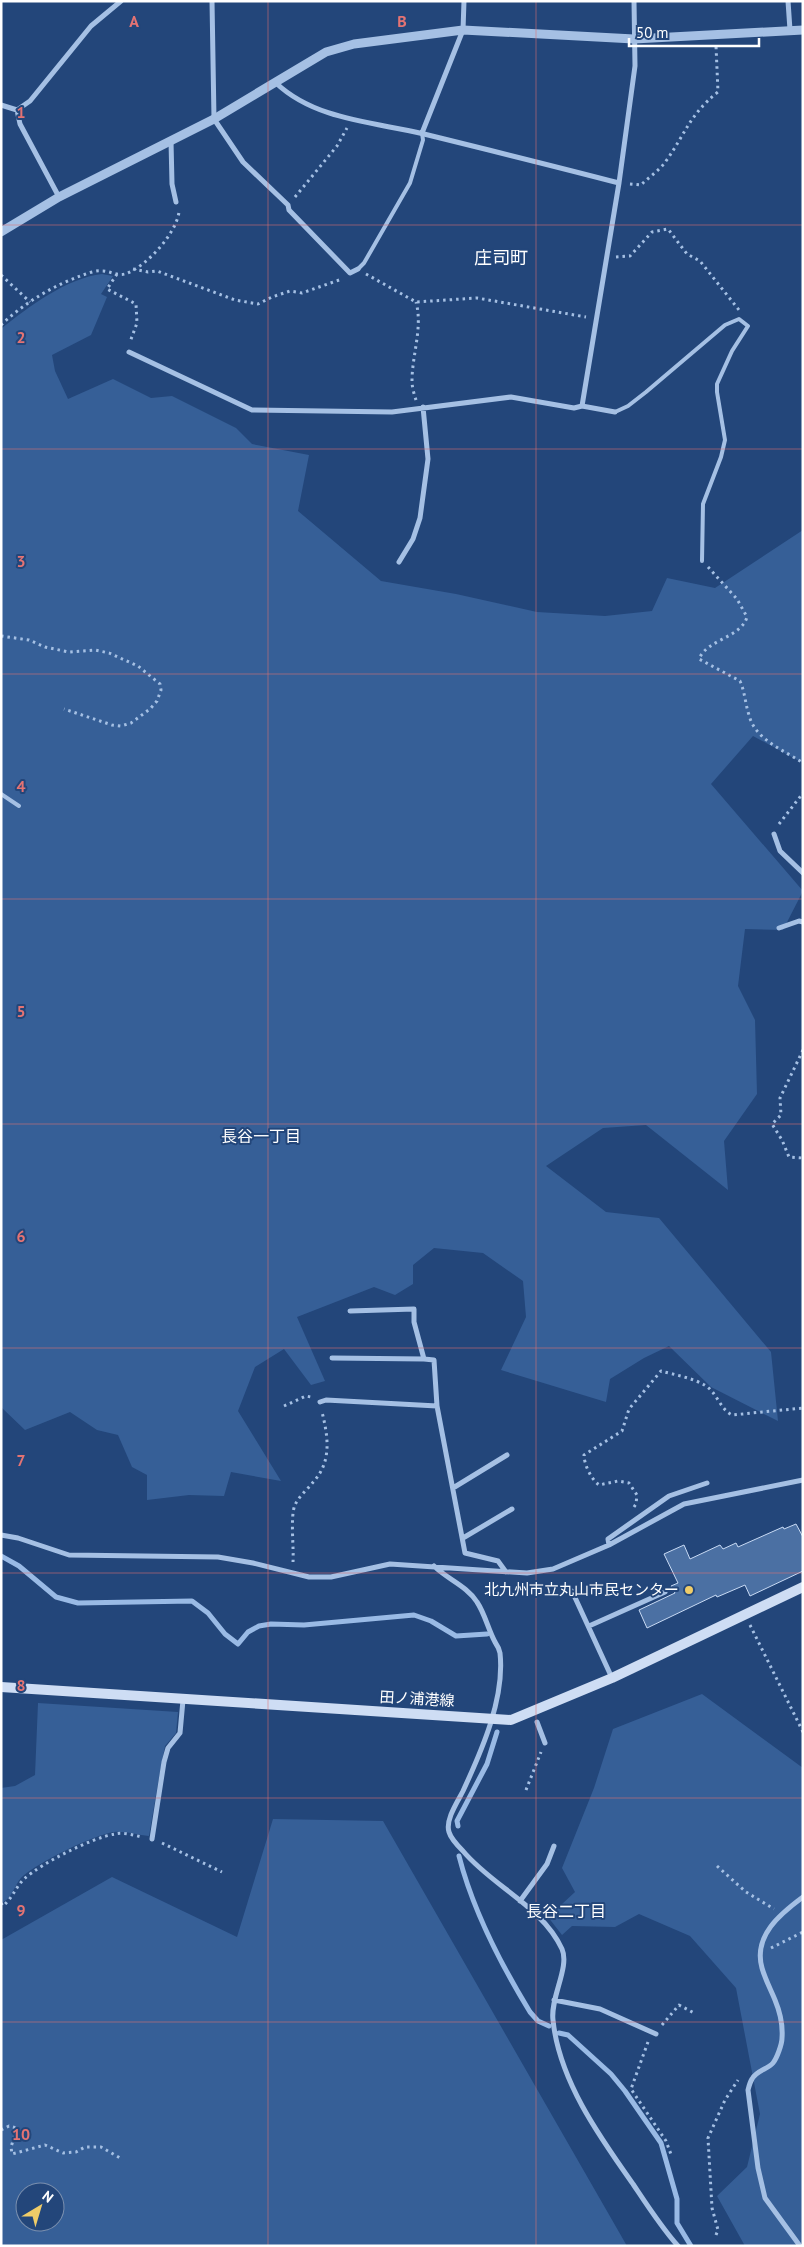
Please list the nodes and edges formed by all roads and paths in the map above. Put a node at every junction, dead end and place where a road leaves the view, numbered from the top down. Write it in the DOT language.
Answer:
graph roads {
  1 [pos="121,1"];
  2 [pos="212,1"];
  3 [pos="464,1"];
  4 [pos="634,1"];
  5 [pos="788,1"];
  6 [pos="463,30"];
  7 [pos="790,30"];
  8 [pos="803,30"];
  9 [pos="716,34"];
  10 [pos="634,38"];
  11 [pos="276,83"];
  12 [pos="1,105"];
  13 [pos="17,110"];
  14 [pos="350,119"];
  15 [pos="214,120"];
  16 [pos="422,133"];
  17 [pos="171,141"];
  18 [pos="619,183"];
  19 [pos="59,197"];
  20 [pos="176,202"];
  21 [pos="288,205"];
  22 [pos="1,232"];
  23 [pos="606,258"];
  24 [pos="133,268"];
  25 [pos="358,270"];
  26 [pos="350,273"];
  27 [pos="117,274"];
  28 [pos="1,275"];
  29 [pos="30,302"];
  30 [pos="416,302"];
  31 [pos="596,314"];
  32 [pos="743,322"];
  33 [pos="1,325"];
  34 [pos="129,352"];
  35 [pos="582,406"];
  36 [pos="420,408"];
  37 [pos="615,412"];
  38 [pos="702,561"];
  39 [pos="399,562"];
  40 [pos="1,636"];
  41 [pos="64,710"];
  42 [pos="803,763"];
  43 [pos="803,793"];
  44 [pos="1,794"];
  45 [pos="19,806"];
  46 [pos="774,834"];
  47 [pos="803,873"];
  48 [pos="803,922"];
  49 [pos="779,928"];
  50 [pos="803,1050"];
  51 [pos="803,1158"];
  52 [pos="350,1311"];
  53 [pos="332,1358"];
  54 [pos="424,1358"];
  55 [pos="320,1402"];
  56 [pos="284,1406"];
  57 [pos="437,1406"];
  58 [pos="803,1408"];
  59 [pos="507,1455"];
  60 [pos="803,1480"];
  61 [pos="707,1483"];
  62 [pos="453,1488"];
  63 [pos="512,1509"];
  64 [pos="630,1511"];
  65 [pos="1,1535"];
  66 [pos="463,1538"];
  67 [pos="609,1544"];
  68 [pos="434,1565"];
  69 [pos="291,1572"];
  70 [pos="506,1572"];
  71 [pos="803,1587"];
  72 [pos="572,1591"];
  73 [pos="665,1592"];
  74 [pos="750,1625"];
  75 [pos="589,1626"];
  76 [pos="612,1678"];
  77 [pos="1,1687"];
  78 [pos="183,1700"];
  79 [pos="492,1717"];
  80 [pos="537,1722"];
  81 [pos="803,1732"];
  82 [pos="545,1743"];
  83 [pos="526,1790"];
  84 [pos="152,1839"];
  85 [pos="554,1846"];
  86 [pos="717,1866"];
  87 [pos="222,1872"];
  88 [pos="803,1897"];
  89 [pos="520,1901"];
  90 [pos="1,1903"];
  91 [pos="780,1914"];
  92 [pos="803,1932"];
  93 [pos="761,1949"];
  94 [pos="554,2000"];
  95 [pos="696,2014"];
  96 [pos="654,2033"];
  97 [pos="752,2078"];
  98 [pos="1,2130"];
  99 [pos="672,2157"];
  100 [pos="120,2158"];
  101 [pos="716,2235"];
  102 [pos="678,2246"];
  103 [pos="800,2246"];
  1 -- 13 [label="street"];
  2 -- 15 [label="street"];
  3 -- 6 [label="street"];
  4 -- 10 [label="street"];
  5 -- 7 [label="street"];
  6 -- 10 [label="street"];
  6 -- 11 [label="street"];
  6 -- 16 [label="street"];
  7 -- 8 [label="street"];
  7 -- 9 [label="street"];
  9 -- 10 [label="street"];
  9 -- 18 [label="path"];
  10 -- 18 [label="street"];
  11 -- 14 [label="street"];
  11 -- 15 [label="street"];
  12 -- 13 [label="street"];
  13 -- 19 [label="street"];
  14 -- 16 [label="street"];
  14 -- 21 [label="path"];
  15 -- 17 [label="street"];
  15 -- 21 [label="street"];
  16 -- 18 [label="street"];
  16 -- 25 [label="lane"];
  17 -- 19 [label="street"];
  17 -- 20 [label="street"];
  18 -- 23 [label="street"];
  19 -- 22 [label="street"];
  20 -- 24 [label="path"];
  21 -- 26 [label="street"];
  23 -- 31 [label="street"];
  23 -- 32 [label="path"];
  24 -- 26 [label="path"];
  24 -- 27 [label="path"];
  25 -- 26 [label="street"];
  25 -- 30 [label="path"];
  27 -- 29 [label="path"];
  27 -- 34 [label="path"];
  28 -- 29 [label="path"];
  29 -- 33 [label="path"];
  30 -- 31 [label="path"];
  30 -- 36 [label="path"];
  31 -- 35 [label="street"];
  32 -- 37 [label="lane"];
  32 -- 38 [label="lane"];
  34 -- 36 [label="street"];
  35 -- 36 [label="street"];
  35 -- 37 [label="street"];
  36 -- 39 [label="street"];
  38 -- 42 [label="path"];
  40 -- 41 [label="path"];
  43 -- 46 [label="path"];
  44 -- 45 [label="lane"];
  46 -- 47 [label="street"];
  48 -- 49 [label="street"];
  50 -- 51 [label="path"];
  52 -- 54 [label="street"];
  53 -- 54 [label="street"];
  54 -- 57 [label="street"];
  55 -- 56 [label="path"];
  55 -- 57 [label="street"];
  55 -- 69 [label="path"];
  57 -- 62 [label="street"];
  58 -- 64 [label="path"];
  59 -- 62 [label="street"];
  60 -- 67 [label="street"];
  61 -- 67 [label="street"];
  62 -- 66 [label="street"];
  63 -- 66 [label="street"];
  65 -- 69 [label="street"];
  66 -- 70 [label="street"];
  67 -- 70 [label="street"];
  68 -- 69 [label="street"];
  68 -- 70 [label="street"];
  68 -- 79 [label="street"];
  71 -- 76 [label="main road, 田ノ浦港線"];
  72 -- 75 [label="street"];
  73 -- 75 [label="street"];
  74 -- 81 [label="path"];
  75 -- 76 [label="street"];
  76 -- 79 [label="main road, 田ノ浦港線"];
  77 -- 78 [label="main road, 田ノ浦港線"];
  78 -- 79 [label="main road, 田ノ浦港線"];
  78 -- 84 [label="street"];
  79 -- 89 [label="street"];
  80 -- 82 [label="street"];
  82 -- 83 [label="path"];
  84 -- 87 [label="path"];
  84 -- 90 [label="path"];
  85 -- 89 [label="street"];
  86 -- 91 [label="path"];
  88 -- 91 [label="street"];
  89 -- 94 [label="street"];
  91 -- 93 [label="street"];
  92 -- 93 [label="path"];
  93 -- 97 [label="street"];
  94 -- 96 [label="street"];
  94 -- 102 [label="street"];
  95 -- 96 [label="path"];
  96 -- 99 [label="path"];
  97 -- 101 [label="path"];
  97 -- 103 [label="street"];
  98 -- 100 [label="path"];
}
